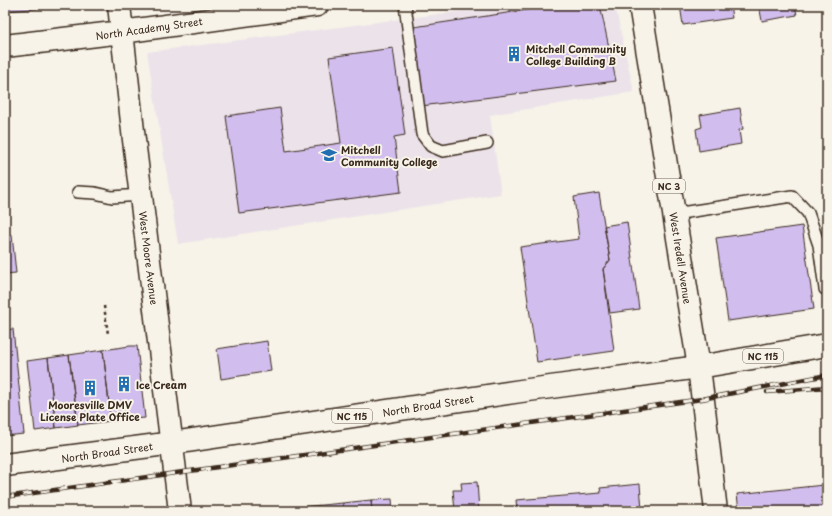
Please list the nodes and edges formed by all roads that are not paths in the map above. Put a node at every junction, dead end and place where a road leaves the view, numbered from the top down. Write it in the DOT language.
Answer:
graph roads {
  1 [pos="119,5"];
  2 [pos="317,5"];
  3 [pos="405,5"];
  4 [pos="640,5"];
  5 [pos="122,32"];
  6 [pos="5,46"];
  7 [pos="487,143"];
  8 [pos="78,192"];
  9 [pos="141,195"];
  10 [pos="674,214"];
  11 [pos="827,288"];
  12 [pos="827,345"];
  13 [pos="699,367"];
  14 [pos="173,443"];
  15 [pos="5,465"];
  16 [pos="180,511"];
  17 [pos="716,511"];
  1 -- 5 [label="main road, West Moore Avenue"];
  2 -- 5 [label="main road, North Academy Street"];
  3 -- 7 [label="lane"];
  4 -- 10 [label="main road, West Iredell Avenue / NC 3"];
  5 -- 6 [label="main road, North Academy Street"];
  5 -- 9 [label="main road, West Moore Avenue"];
  8 -- 9 [label="lane"];
  9 -- 14 [label="main road, West Moore Avenue"];
  10 -- 11 [label="lane"];
  10 -- 13 [label="main road, West Iredell Avenue / NC 3"];
  12 -- 13 [label="main road, North Broad Street / NC 115"];
  13 -- 14 [label="main road, North Broad Street / NC 115"];
  13 -- 17 [label="main road, West Iredell Avenue / NC 3"];
  14 -- 15 [label="main road, North Broad Street / NC 115"];
  14 -- 16 [label="main road, West Moore Avenue"];
}
